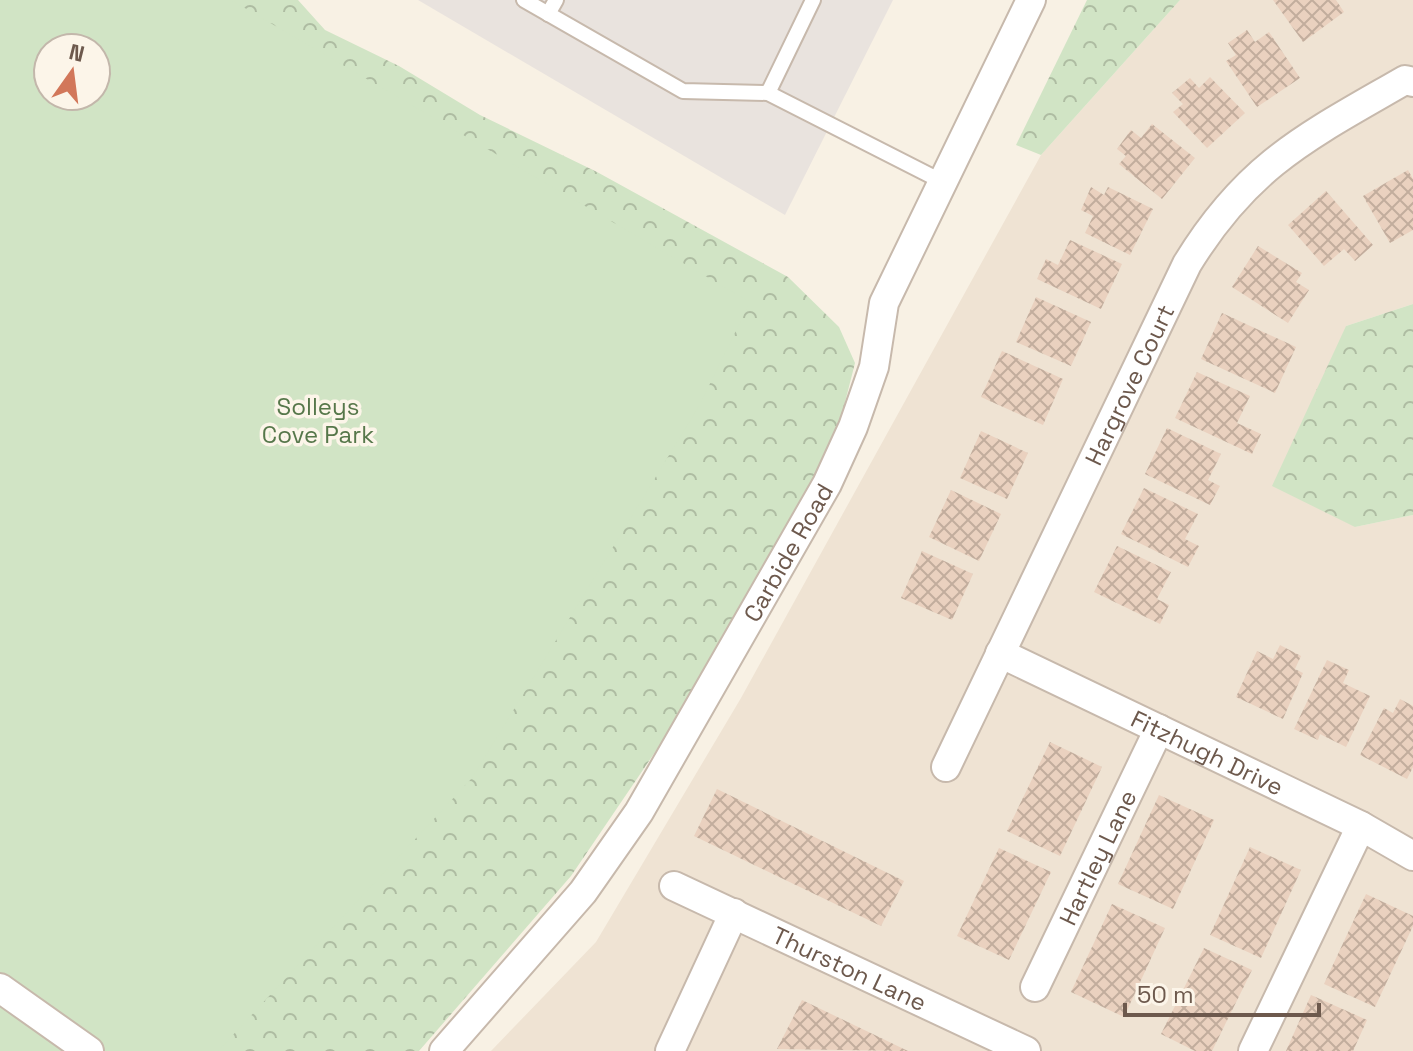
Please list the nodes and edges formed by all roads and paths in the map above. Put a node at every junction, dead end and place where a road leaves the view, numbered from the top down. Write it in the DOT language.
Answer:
graph roads {
  1 [pos="524,0"];
  2 [pos="556,0"];
  3 [pos="813,0"];
  4 [pos="1031,0"];
  5 [pos="548,14"];
  6 [pos="1409,81"];
  7 [pos="768,93"];
  8 [pos="943,182"];
  9 [pos="1000,653"];
  10 [pos="1159,729"];
  11 [pos="946,767"];
  12 [pos="1361,826"];
  13 [pos="1413,856"];
  14 [pos="674,886"];
  15 [pos="734,913"];
  16 [pos="1035,987"];
  17 [pos="0,988"];
  18 [pos="89,1051"];
  19 [pos="444,1051"];
  20 [pos="670,1051"];
  21 [pos="1026,1051"];
  22 [pos="1253,1051"];
  1 -- 5 [label="lane"];
  2 -- 5 [label="lane"];
  3 -- 7 [label="lane"];
  4 -- 8 [label="street, Carbide Road"];
  5 -- 7 [label="lane"];
  6 -- 9 [label="street, Hargrove Court"];
  7 -- 8 [label="lane"];
  8 -- 19 [label="street, Carbide Road"];
  9 -- 10 [label="street, Fitzhugh Drive"];
  9 -- 11 [label="street, Hargrove Court"];
  10 -- 12 [label="street, Fitzhugh Drive"];
  10 -- 16 [label="street, Hartley Lane"];
  12 -- 13 [label="street, Fitzhugh Drive"];
  12 -- 22 [label="street"];
  14 -- 15 [label="street, Thurston Lane"];
  15 -- 20 [label="street"];
  15 -- 21 [label="street, Thurston Lane"];
  17 -- 18 [label="street"];
}
